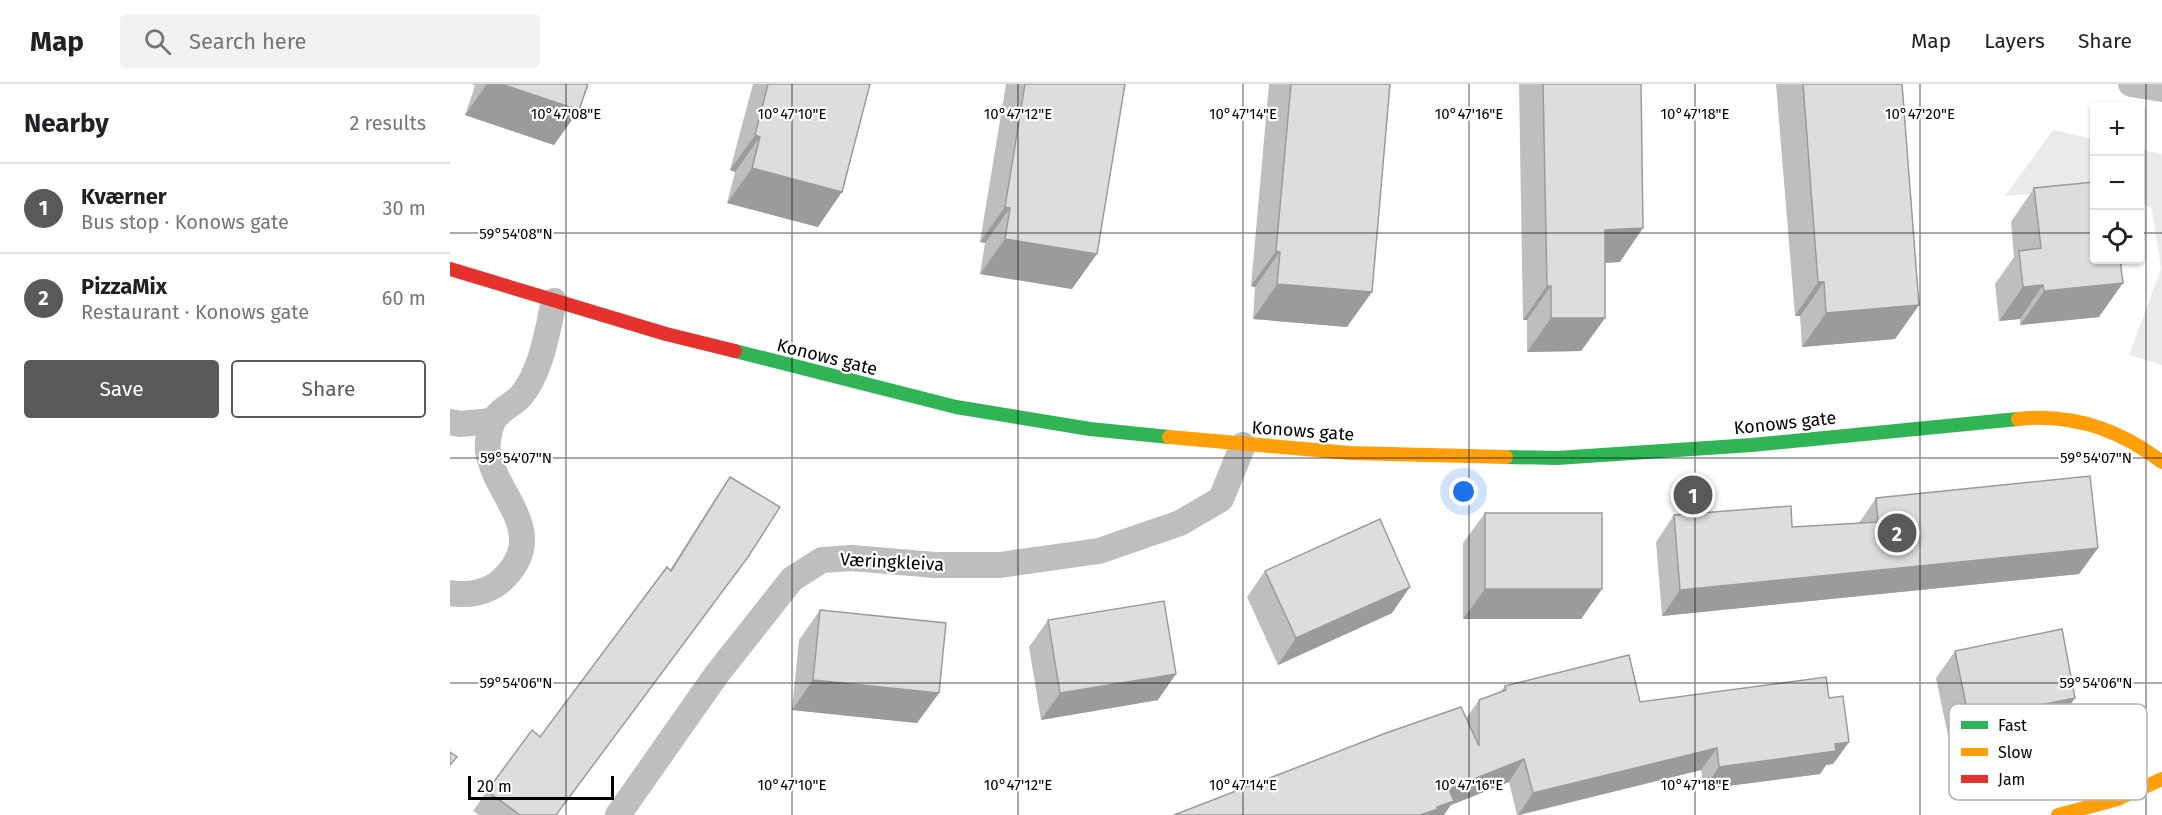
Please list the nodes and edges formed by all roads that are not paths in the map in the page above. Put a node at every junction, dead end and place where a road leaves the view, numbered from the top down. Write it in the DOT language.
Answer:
graph roads {
  1 [pos="2131,84"];
  2 [pos="2162,89"];
  3 [pos="450,269"];
  4 [pos="554,301"];
  5 [pos="492,421"];
  6 [pos="450,422"];
  7 [pos="1243,445"];
  8 [pos="2162,462"];
  9 [pos="450,592"];
  10 [pos="2162,779"];
  11 [pos="2147,786"];
  12 [pos="2114,800"];
  13 [pos="618,815"];
  14 [pos="2058,815"];
  1 -- 2 [label="lane"];
  3 -- 4 [label="main road, Konows gate"];
  4 -- 5 [label="lane"];
  4 -- 7 [label="main road, Konows gate"];
  5 -- 6 [label="lane"];
  5 -- 9 [label="lane"];
  7 -- 8 [label="main road, Konows gate"];
  7 -- 13 [label="lane, Væringkleiva"];
  10 -- 11 [label="main road"];
  12 -- 14 [label="main road"];
}
